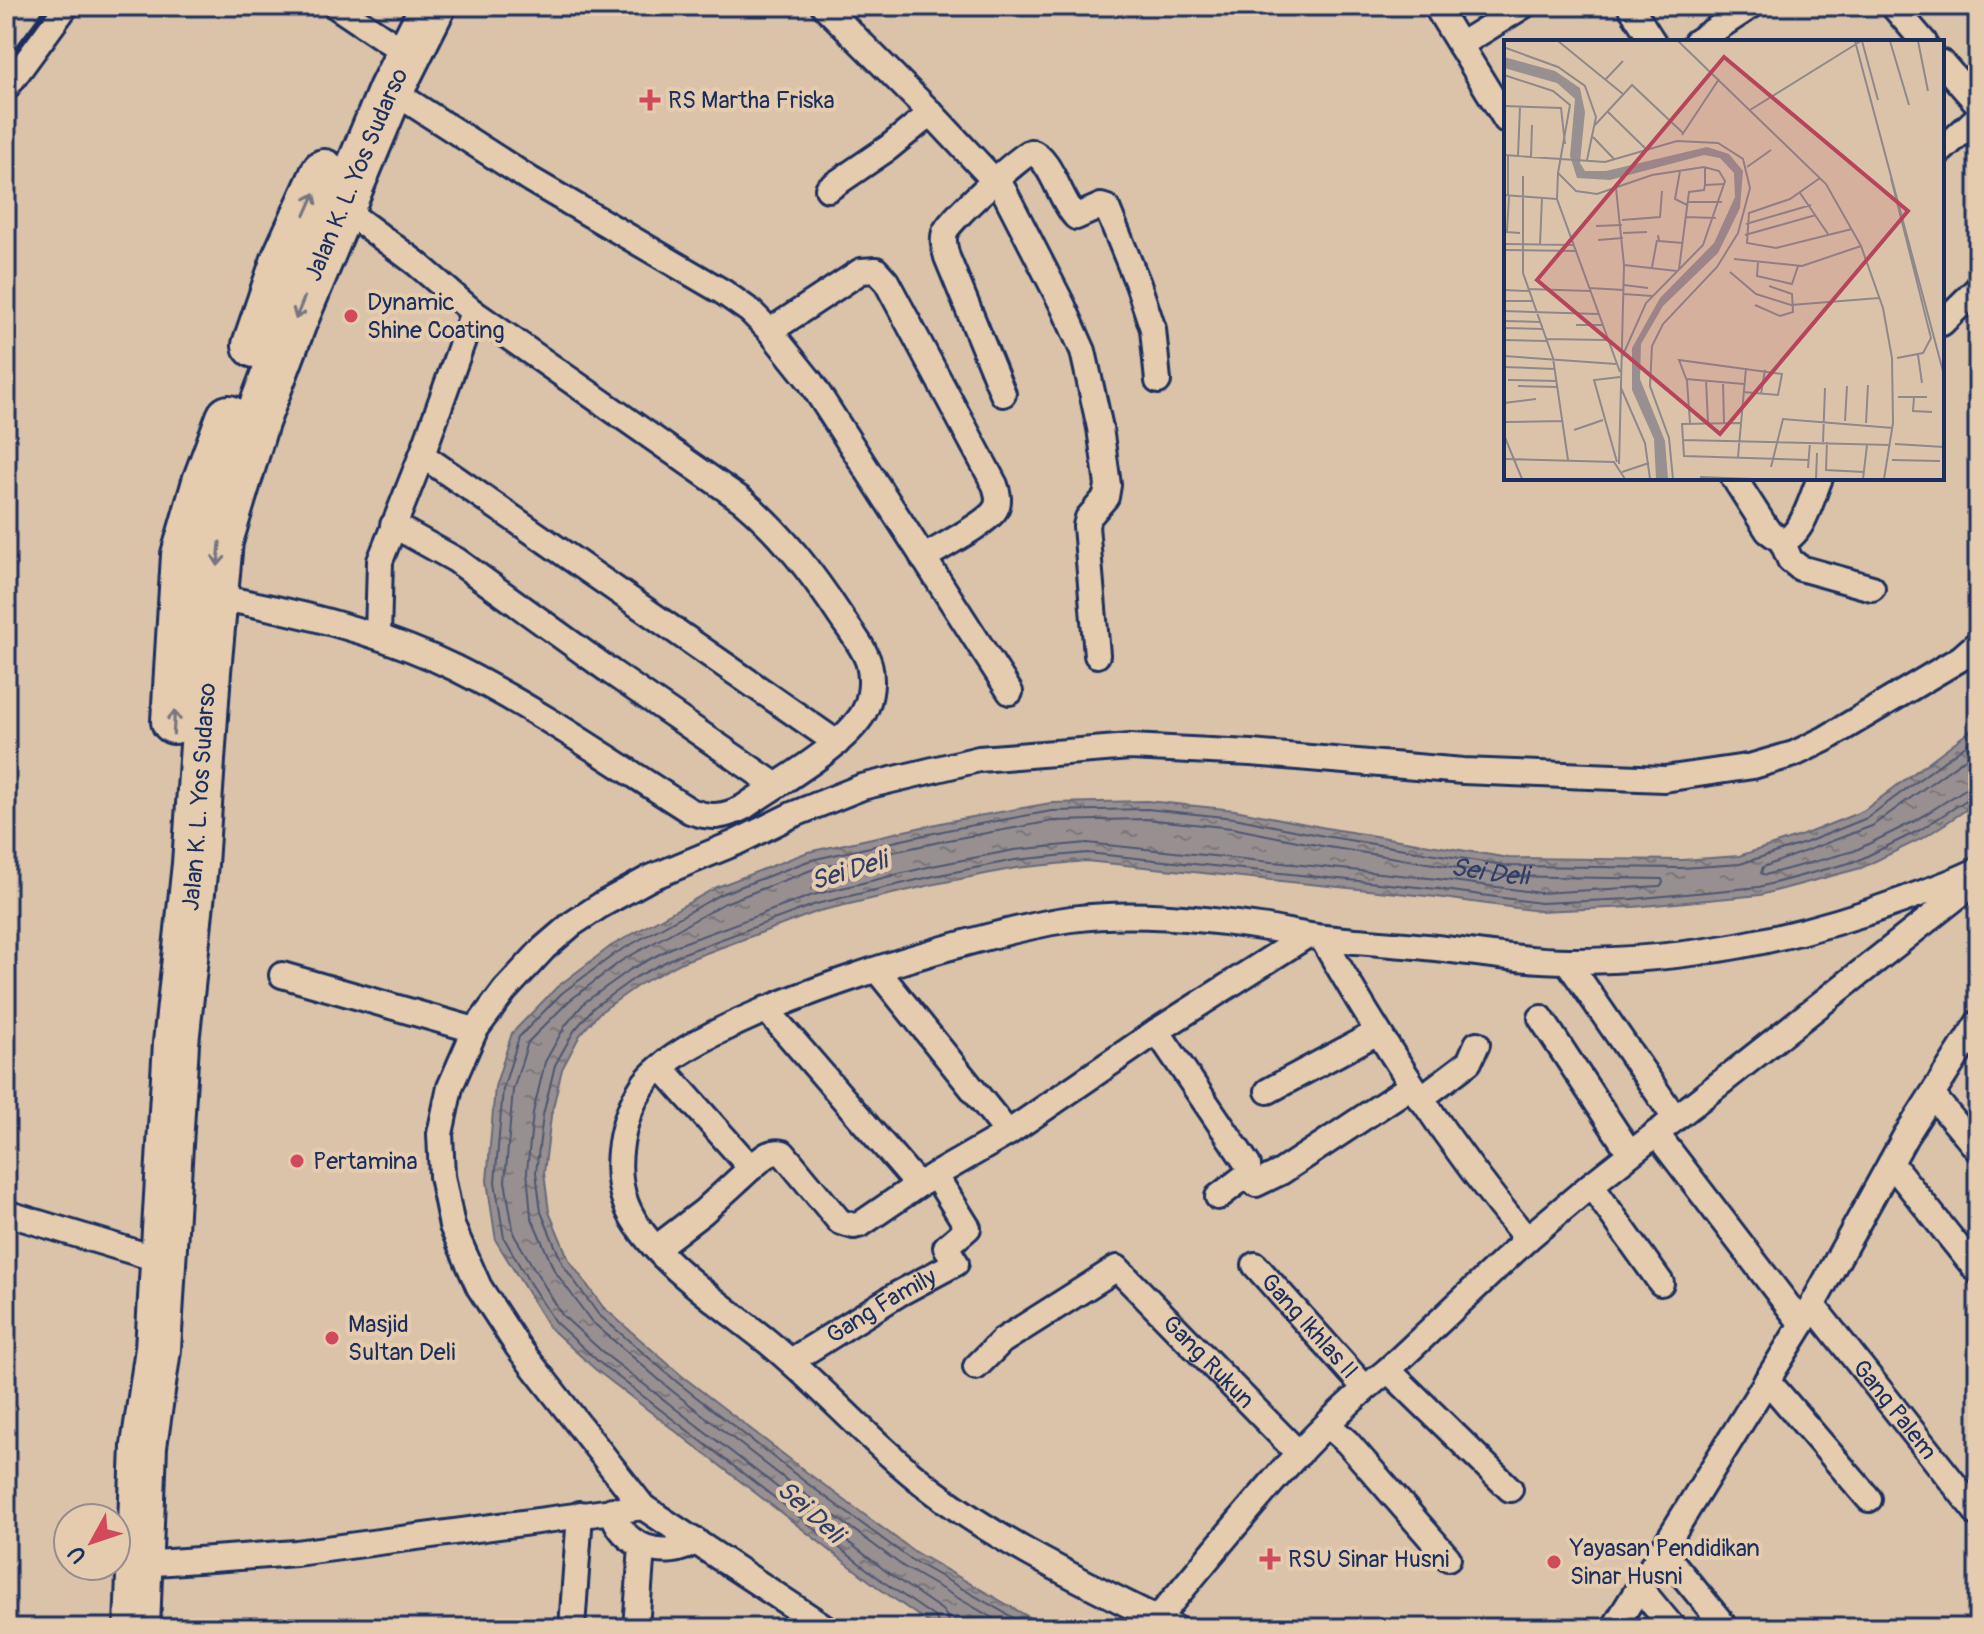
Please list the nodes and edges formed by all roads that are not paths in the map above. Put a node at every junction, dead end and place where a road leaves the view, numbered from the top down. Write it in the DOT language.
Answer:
graph roads {
  1 [pos="66,6"];
  2 [pos="336,6"];
  3 [pos="433,6"];
  4 [pos="824,6"];
  5 [pos="1436,6"];
  6 [pos="1523,6"];
  7 [pos="1630,6"];
  8 [pos="1751,6"];
  9 [pos="1893,6"];
  10 [pos="397,23"];
  11 [pos="1910,37"];
  12 [pos="1652,40"];
  13 [pos="1699,40"];
  14 [pos="1460,45"];
  15 [pos="1944,65"];
  16 [pos="6,88"];
  17 [pos="391,90"];
  18 [pos="1978,104"];
  19 [pos="931,113"];
  20 [pos="1504,117"];
  21 [pos="1978,117"];
  22 [pos="1944,148"];
  23 [pos="995,182"];
  24 [pos="828,189"];
  25 [pos="341,207"];
  26 [pos="1978,288"];
  27 [pos="473,312"];
  28 [pos="1944,321"];
  29 [pos="770,331"];
  30 [pos="1158,381"];
  31 [pos="1003,394"];
  32 [pos="422,455"];
  33 [pos="1735,480"];
  34 [pos="1819,480"];
  35 [pos="393,525"];
  36 [pos="1780,540"];
  37 [pos="923,558"];
  38 [pos="1872,588"];
  39 [pos="215,597"];
  40 [pos="378,636"];
  41 [pos="1978,643"];
  42 [pos="1097,655"];
  43 [pos="1010,692"];
  44 [pos="837,743"];
  45 [pos="775,785"];
  46 [pos="1978,870"];
  47 [pos="1978,880"];
  48 [pos="1314,937"];
  49 [pos="1567,961"];
  50 [pos="877,970"];
  51 [pos="282,975"];
  52 [pos="766,1009"];
  53 [pos="1541,1018"];
  54 [pos="1978,1023"];
  55 [pos="475,1030"];
  56 [pos="1157,1031"];
  57 [pos="1376,1033"];
  58 [pos="1477,1044"];
  59 [pos="662,1068"];
  60 [pos="1268,1091"];
  61 [pos="1415,1092"];
  62 [pos="1933,1096"];
  63 [pos="1666,1125"];
  64 [pos="1008,1133"];
  65 [pos="1978,1150"];
  66 [pos="1630,1153"];
  67 [pos="1891,1163"];
  68 [pos="751,1168"];
  69 [pos="1248,1174"];
  70 [pos="927,1180"];
  71 [pos="1591,1185"];
  72 [pos="1218,1197"];
  73 [pos="6,1213"];
  74 [pos="1527,1239"];
  75 [pos="656,1248"];
  76 [pos="152,1258"];
  77 [pos="1255,1265"];
  78 [pos="1978,1272"];
  79 [pos="1661,1283"];
  80 [pos="1808,1315"];
  81 [pos="791,1361"];
  82 [pos="976,1367"];
  83 [pos="1388,1370"];
  84 [pos="1767,1380"];
  85 [pos="1365,1388"];
  86 [pos="1328,1425"];
  87 [pos="1299,1454"];
  88 [pos="1510,1489"];
  89 [pos="1869,1499"];
  90 [pos="119,1502"];
  91 [pos="643,1507"];
  92 [pos="612,1510"];
  93 [pos="580,1514"];
  94 [pos="1978,1514"];
  95 [pos="132,1530"];
  96 [pos="696,1541"];
  97 [pos="642,1547"];
  98 [pos="1662,1550"];
  99 [pos="1448,1558"];
  100 [pos="132,1565"];
  101 [pos="123,1582"];
  102 [pos="130,1582"];
  103 [pos="1639,1587"];
  104 [pos="1166,1624"];
  105 [pos="825,1627"];
  106 [pos="113,1628"];
  107 [pos="137,1628"];
  108 [pos="572,1628"];
  109 [pos="636,1628"];
  110 [pos="1614,1628"];
  111 [pos="1673,1628"];
  112 [pos="1726,1628"];
  1 -- 16 [label="street"];
  2 -- 10 [label="street"];
  3 -- 17 [label="highway, Jalan K. L. Yos Sudarso"];
  4 -- 19 [label="street"];
  5 -- 14 [label="street"];
  6 -- 14 [label="street"];
  7 -- 12 [label="street"];
  8 -- 13 [label="street"];
  9 -- 11 [label="street"];
  76 -- 10 [label="highway, Jalan K. L. Yos Sudarso, one-way"];
  14 -- 20 [label="street"];
  15 -- 18 [label="street"];
  17 -- 25 [label="highway, Jalan K. L. Yos Sudarso"];
  17 -- 29 [label="street"];
  19 -- 23 [label="street"];
  19 -- 24 [label="street"];
  21 -- 22 [label="street"];
  23 -- 30 [label="street"];
  23 -- 31 [label="street"];
  23 -- 42 [label="street"];
  25 -- 27 [label="street"];
  25 -- 39 [label="highway, Jalan K. L. Yos Sudarso, one-way"];
  26 -- 28 [label="street"];
  27 -- 32 [label="street"];
  27 -- 44 [label="street"];
  29 -- 37 [label="street"];
  29 -- 37 [label="street"];
  32 -- 35 [label="street"];
  32 -- 44 [label="street"];
  33 -- 36 [label="street"];
  34 -- 36 [label="street"];
  35 -- 40 [label="street"];
  35 -- 45 [label="street"];
  36 -- 38 [label="street"];
  37 -- 43 [label="street"];
  39 -- 40 [label="street"];
  39 -- 76 [label="highway, Jalan K. L. Yos Sudarso"];
  40 -- 45 [label="street"];
  41 -- 55 [label="street"];
  44 -- 45 [label="street"];
  46 -- 49 [label="street"];
  47 -- 63 [label="street"];
  48 -- 49 [label="street"];
  48 -- 50 [label="street"];
  48 -- 56 [label="street"];
  48 -- 57 [label="street"];
  49 -- 63 [label="street, Gang Palem"];
  50 -- 52 [label="street"];
  50 -- 64 [label="street"];
  51 -- 55 [label="street"];
  52 -- 59 [label="street"];
  52 -- 70 [label="street"];
  53 -- 66 [label="street"];
  54 -- 62 [label="street"];
  55 -- 91 [label="street"];
  56 -- 64 [label="street"];
  56 -- 69 [label="street"];
  57 -- 60 [label="street"];
  57 -- 61 [label="street"];
  58 -- 61 [label="street"];
  59 -- 68 [label="street"];
  59 -- 75 [label="street"];
  61 -- 69 [label="street"];
  61 -- 74 [label="street"];
  62 -- 65 [label="street"];
  62 -- 67 [label="street"];
  63 -- 66 [label="street"];
  63 -- 80 [label="street, Gang Palem"];
  64 -- 70 [label="street"];
  66 -- 71 [label="street"];
  67 -- 78 [label="street"];
  67 -- 80 [label="street"];
  68 -- 70 [label="street"];
  68 -- 75 [label="street"];
  69 -- 72 [label="street"];
  70 -- 81 [label="street, Gang Family"];
  71 -- 74 [label="street"];
  71 -- 79 [label="street"];
  73 -- 76 [label="street"];
  74 -- 83 [label="street"];
  75 -- 81 [label="street"];
  76 -- 90 [label="highway, Jalan K. L. Yos Sudarso"];
  76 -- 95 [label="highway, Jalan K. L. Yos Sudarso"];
  77 -- 85 [label="street, Gang Ikhlas II"];
  80 -- 84 [label="street"];
  80 -- 94 [label="street, Gang Palem"];
  81 -- 104 [label="street"];
  82 -- 87 [label="street, Gang Rukun"];
  83 -- 85 [label="street"];
  83 -- 88 [label="street"];
  84 -- 89 [label="street"];
  84 -- 98 [label="street"];
  85 -- 86 [label="street"];
  86 -- 87 [label="street"];
  86 -- 99 [label="street"];
  87 -- 104 [label="street"];
  91 -- 92 [label="street"];
  91 -- 96 [label="street"];
  92 -- 93 [label="street"];
  92 -- 97 [label="street"];
  93 -- 100 [label="street"];
  93 -- 108 [label="street"];
  96 -- 97 [label="street"];
  96 -- 105 [label="street"];
  97 -- 109 [label="street"];
  98 -- 103 [label="street"];
  98 -- 112 [label="street"];
  101 -- 106 [label="highway, Jalan K. L. Yos Sudarso"];
  102 -- 107 [label="highway, Jalan K. L. Yos Sudarso"];
  103 -- 110 [label="street"];
  103 -- 111 [label="street"];
}
